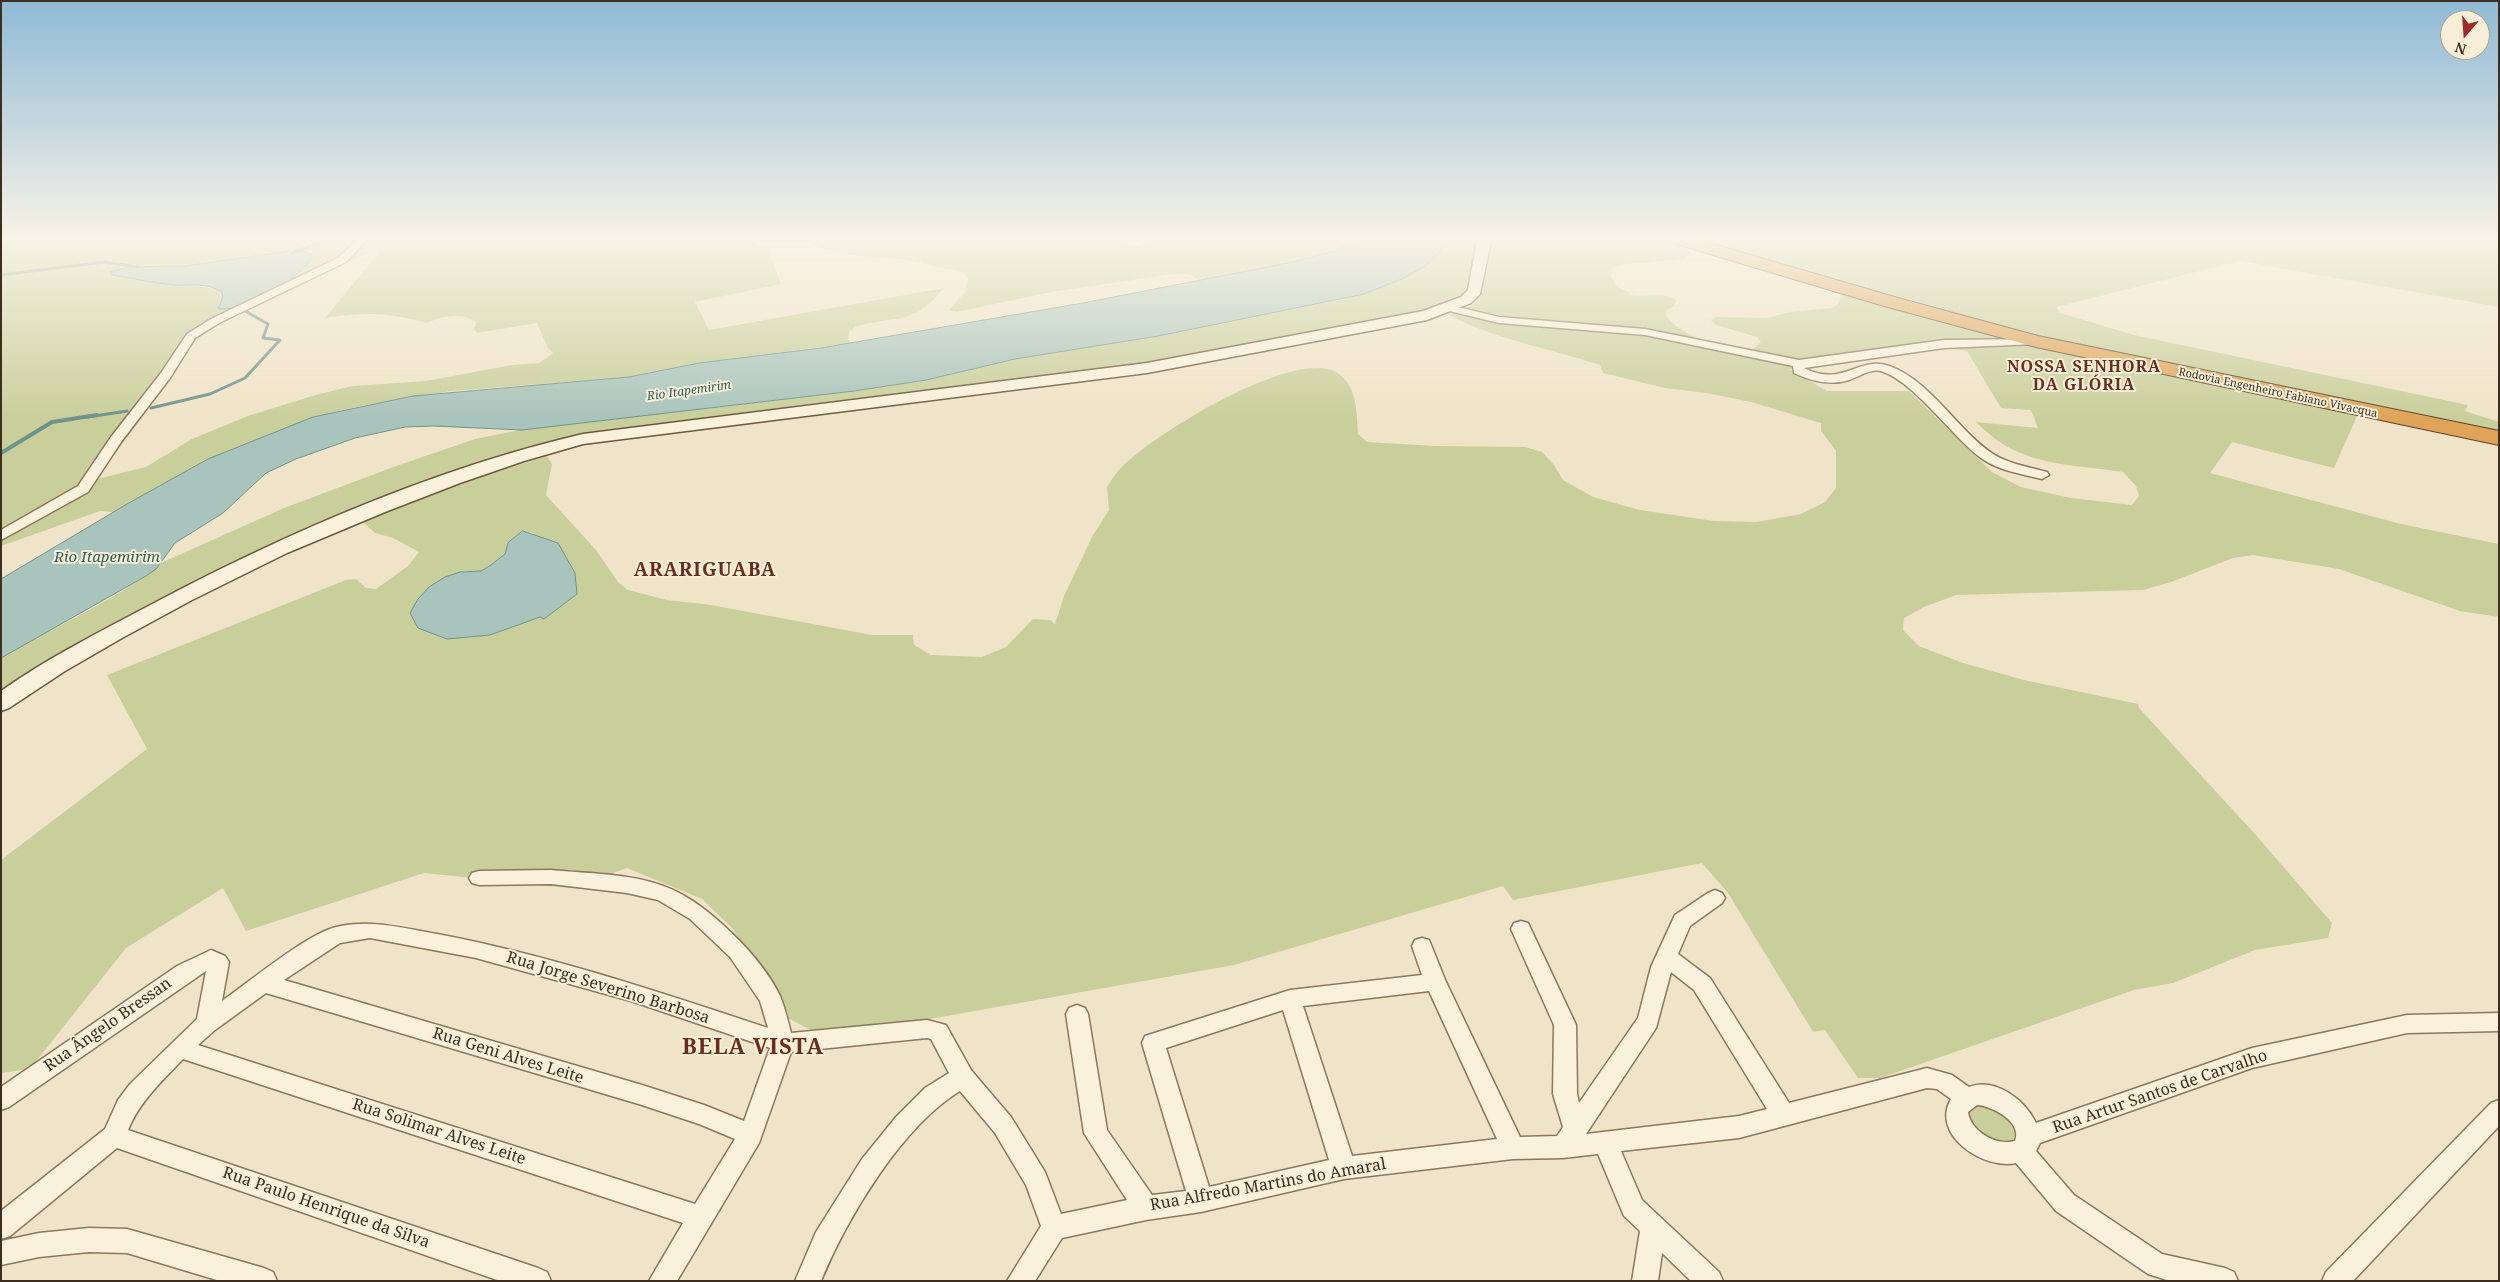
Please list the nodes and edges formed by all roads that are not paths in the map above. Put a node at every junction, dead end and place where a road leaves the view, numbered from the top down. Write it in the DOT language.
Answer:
graph roads {
  1 [pos="258,300"];
  2 [pos="1466,300"];
  3 [pos="1884,300"];
  4 [pos="1449,308"];
  5 [pos="2036,341"];
  6 [pos="1798,364"];
  7 [pos="2499,438"];
  8 [pos="2042,475"];
  9 [pos="1,536"];
  10 [pos="1,703"];
  11 [pos="479,878"];
  12 [pos="1715,898"];
  13 [pos="1520,929"];
  14 [pos="1422,946"];
  15 [pos="1667,957"];
  16 [pos="1435,982"];
  17 [pos="263,983"];
  18 [pos="1290,998"];
  19 [pos="1077,1014"];
  20 [pos="2499,1022"];
  21 [pos="207,1023"];
  22 [pos="783,1042"];
  23 [pos="1153,1043"];
  24 [pos="179,1048"];
  25 [pos="963,1077"];
  26 [pos="1965,1098"];
  27 [pos="1,1100"];
  28 [pos="2499,1110"];
  29 [pos="1784,1116"];
  30 [pos="751,1135"];
  31 [pos="114,1136"];
  32 [pos="1569,1138"];
  33 [pos="1605,1143"];
  34 [pos="2025,1143"];
  35 [pos="1513,1148"];
  36 [pos="1344,1168"];
  37 [pos="1201,1200"];
  38 [pos="1146,1208"];
  39 [pos="700,1217"];
  40 [pos="1,1227"];
  41 [pos="1054,1228"];
  42 [pos="1653,1228"];
  43 [pos="1,1253"];
  44 [pos="264,1281"];
  45 [pos="538,1281"];
  46 [pos="662,1281"];
  47 [pos="808,1281"];
  48 [pos="1020,1281"];
  49 [pos="1645,1281"];
  50 [pos="1710,1281"];
  51 [pos="2225,1281"];
  52 [pos="2335,1281"];
  1 -- 9 [label="street"];
  2 -- 4 [label="street"];
  3 -- 5 [label="highway, Rodovia Engenheiro Fabiano Vivacqua"];
  4 -- 6 [label="street"];
  4 -- 10 [label="street"];
  5 -- 6 [label="street"];
  5 -- 7 [label="highway, Rodovia Engenheiro Fabiano Vivacqua"];
  6 -- 8 [label="street"];
  11 -- 22 [label="street"];
  12 -- 15 [label="street"];
  13 -- 32 [label="street"];
  14 -- 16 [label="street"];
  15 -- 29 [label="street"];
  15 -- 32 [label="street"];
  16 -- 18 [label="street"];
  16 -- 35 [label="street"];
  17 -- 21 [label="street, Rua Jorge Severino Barbosa"];
  17 -- 22 [label="street, Rua Jorge Severino Barbosa"];
  17 -- 30 [label="street, Rua Geni Alves Leite"];
  18 -- 23 [label="street"];
  18 -- 36 [label="street"];
  19 -- 38 [label="street"];
  20 -- 34 [label="street, Rua Artur Santos de Carvalho"];
  21 -- 24 [label="street, Rua Jorge Severino Barbosa"];
  21 -- 27 [label="street, Rua Ângelo Bressan"];
  22 -- 25 [label="street, Rua Jorge Severino Barbosa"];
  22 -- 30 [label="street"];
  23 -- 37 [label="street"];
  24 -- 31 [label="street, Rua Jorge Severino Barbosa"];
  24 -- 39 [label="street, Rua Solimar Alves Leite"];
  25 -- 41 [label="street, Rua Jorge Severino Barbosa"];
  25 -- 47 [label="street"];
  26 -- 29 [label="street, Rua Alfredo Martins do Amaral"];
  26 -- 34 [label="street"];
  26 -- 34 [label="street"];
  28 -- 52 [label="street"];
  29 -- 33 [label="street, Rua Alfredo Martins do Amaral"];
  30 -- 39 [label="street"];
  31 -- 40 [label="street"];
  31 -- 45 [label="street, Rua Paulo Henrique da Silva"];
  32 -- 33 [label="street, Rua Alfredo Martins do Amaral"];
  32 -- 35 [label="street, Rua Alfredo Martins do Amaral"];
  33 -- 42 [label="street"];
  34 -- 51 [label="street"];
  35 -- 36 [label="street, Rua Alfredo Martins do Amaral"];
  36 -- 37 [label="street, Rua Alfredo Martins do Amaral"];
  37 -- 38 [label="street, Rua Alfredo Martins do Amaral"];
  38 -- 41 [label="street, Rua Alfredo Martins do Amaral"];
  39 -- 46 [label="street"];
  41 -- 48 [label="street"];
  42 -- 49 [label="street"];
  42 -- 50 [label="street"];
  43 -- 44 [label="street"];
}
